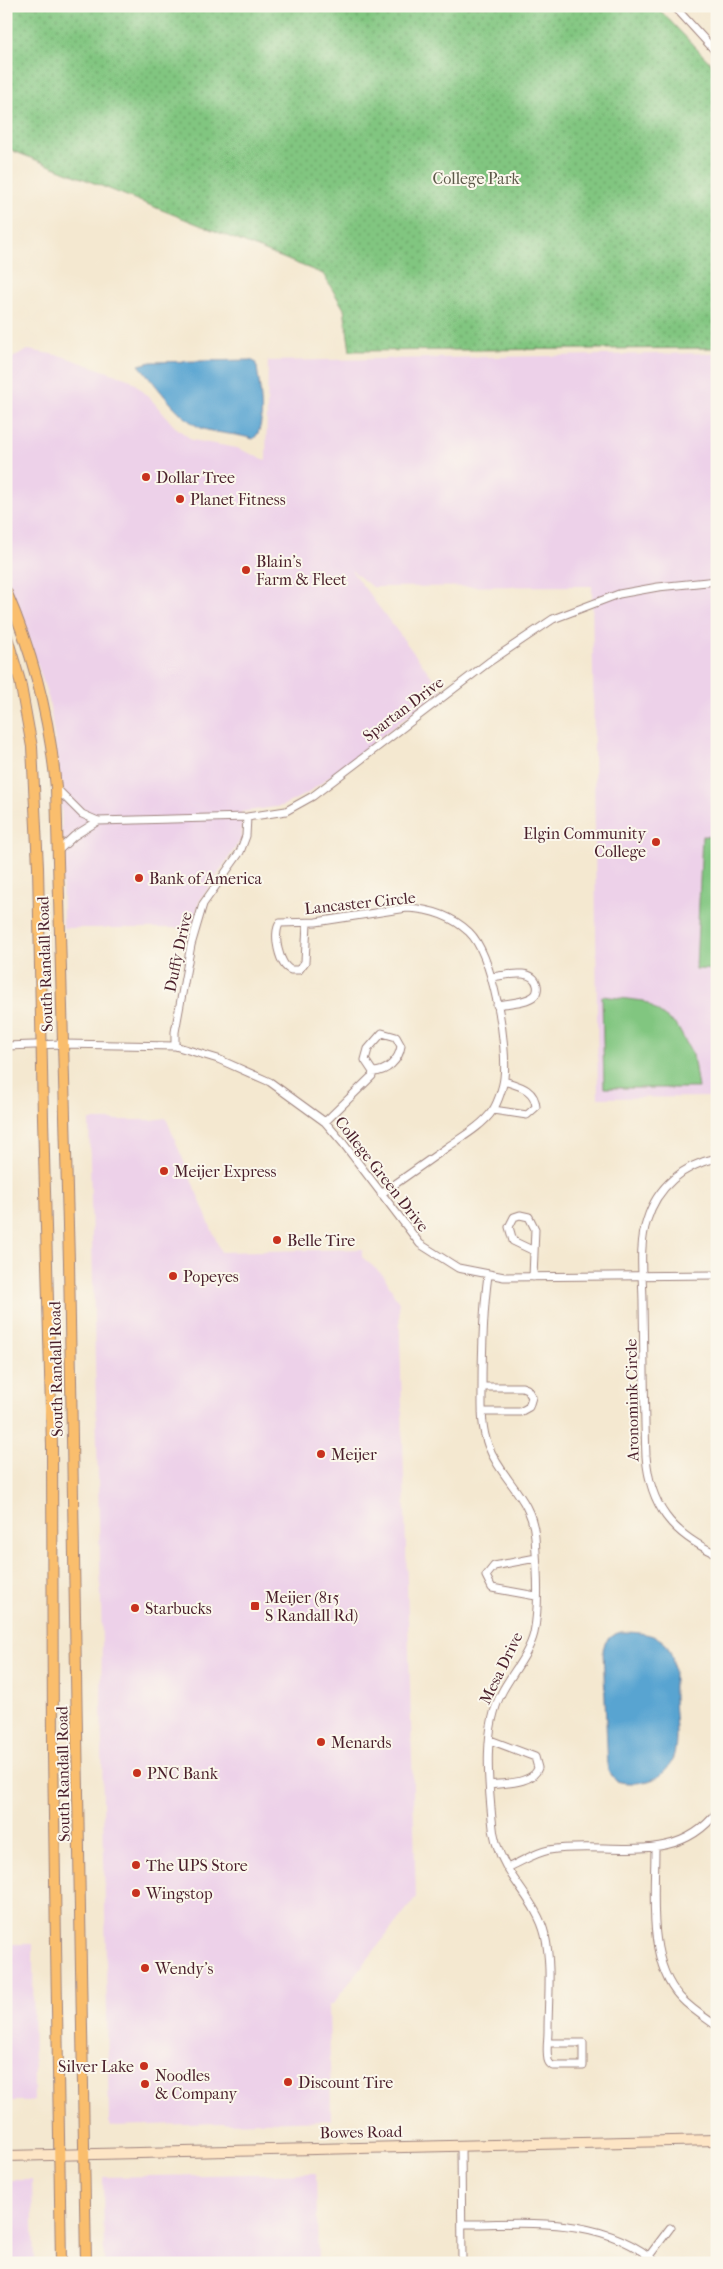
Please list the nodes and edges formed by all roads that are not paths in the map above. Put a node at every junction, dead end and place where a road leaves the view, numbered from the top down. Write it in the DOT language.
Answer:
graph roads {
  1 [pos="674,6"];
  2 [pos="717,53"];
  3 [pos="717,581"];
  4 [pos="6,591"];
  5 [pos="6,634"];
  6 [pos="56,788"];
  7 [pos="247,817"];
  8 [pos="98,821"];
  9 [pos="58,852"];
  10 [pos="307,923"];
  11 [pos="492,977"];
  12 [pos="497,1005"];
  13 [pos="62,1044"];
  14 [pos="42,1045"];
  15 [pos="6,1046"];
  16 [pos="175,1046"];
  17 [pos="373,1072"];
  18 [pos="504,1081"];
  19 [pos="493,1110"];
  20 [pos="325,1122"];
  21 [pos="717,1158"];
  22 [pos="381,1194"];
  23 [pos="534,1250"];
  24 [pos="488,1275"];
  25 [pos="717,1275"];
  26 [pos="643,1276"];
  27 [pos="533,1277"];
  28 [pos="482,1387"];
  29 [pos="482,1412"];
  30 [pos="717,1554"];
  31 [pos="536,1558"];
  32 [pos="536,1596"];
  33 [pos="490,1740"];
  34 [pos="490,1785"];
  35 [pos="717,1812"];
  36 [pos="655,1848"];
  37 [pos="507,1868"];
  38 [pos="717,2026"];
  39 [pos="548,2043"];
  40 [pos="717,2140"];
  41 [pos="461,2145"];
  42 [pos="61,2154"];
  43 [pos="85,2154"];
  44 [pos="6,2156"];
  45 [pos="462,2224"];
  46 [pos="670,2228"];
  47 [pos="649,2256"];
  48 [pos="61,2263"];
  49 [pos="86,2263"];
  50 [pos="462,2263"];
  51 [pos="657,2263"];
  1 -- 2 [label="street"];
  3 -- 7 [label="street, Spartan Drive"];
  4 -- 6 [label="main road, South Randall Road"];
  5 -- 14 [label="main road, South Randall Road"];
  6 -- 8 [label="street"];
  6 -- 9 [label="main road, South Randall Road"];
  7 -- 8 [label="street, Spartan Drive"];
  7 -- 16 [label="street, Duffy Drive"];
  8 -- 9 [label="street"];
  9 -- 13 [label="main road, South Randall Road"];
  10 -- 10 [label="street, Lancaster Circle"];
  10 -- 11 [label="street, Lancaster Circle"];
  11 -- 12 [label="street, Lancaster Circle"];
  11 -- 12 [label="street"];
  12 -- 18 [label="street, Lancaster Circle"];
  13 -- 14 [label="street, College Green Drive"];
  13 -- 16 [label="street, College Green Drive"];
  13 -- 43 [label="main road, South Randall Road"];
  14 -- 15 [label="street, College Green Drive"];
  14 -- 42 [label="main road, South Randall Road"];
  16 -- 20 [label="street, College Green Drive"];
  17 -- 17 [label="street"];
  17 -- 20 [label="street"];
  18 -- 19 [label="street, Lancaster Circle"];
  18 -- 19 [label="street"];
  19 -- 22 [label="street, Lancaster Circle"];
  20 -- 22 [label="street, College Green Drive"];
  21 -- 26 [label="street, Aronomink Circle"];
  22 -- 24 [label="street, College Green Drive"];
  23 -- 23 [label="street"];
  23 -- 27 [label="street"];
  24 -- 27 [label="street, College Green Drive"];
  24 -- 28 [label="street, Mesa Drive"];
  25 -- 26 [label="street, College Green Drive"];
  26 -- 27 [label="street, College Green Drive"];
  26 -- 30 [label="street, Aronomink Circle"];
  28 -- 29 [label="street, Mesa Drive"];
  28 -- 29 [label="street"];
  29 -- 31 [label="street, Mesa Drive"];
  31 -- 32 [label="street, Mesa Drive"];
  31 -- 32 [label="street"];
  32 -- 33 [label="street, Mesa Drive"];
  33 -- 34 [label="street, Mesa Drive"];
  33 -- 34 [label="street"];
  34 -- 37 [label="street, Mesa Drive"];
  35 -- 36 [label="street"];
  36 -- 37 [label="street"];
  36 -- 38 [label="street"];
  37 -- 39 [label="street, Mesa Drive"];
  39 -- 39 [label="street, Mesa Drive"];
  40 -- 41 [label="main road, Bowes Road"];
  41 -- 43 [label="main road, Bowes Road"];
  41 -- 45 [label="street"];
  42 -- 43 [label="main road, Bowes Road"];
  42 -- 44 [label="main road, Bowes Road"];
  42 -- 48 [label="main road, South Randall Road"];
  43 -- 49 [label="main road, South Randall Road"];
  45 -- 47 [label="street"];
  45 -- 50 [label="street"];
  46 -- 47 [label="street"];
  47 -- 51 [label="street"];
}
